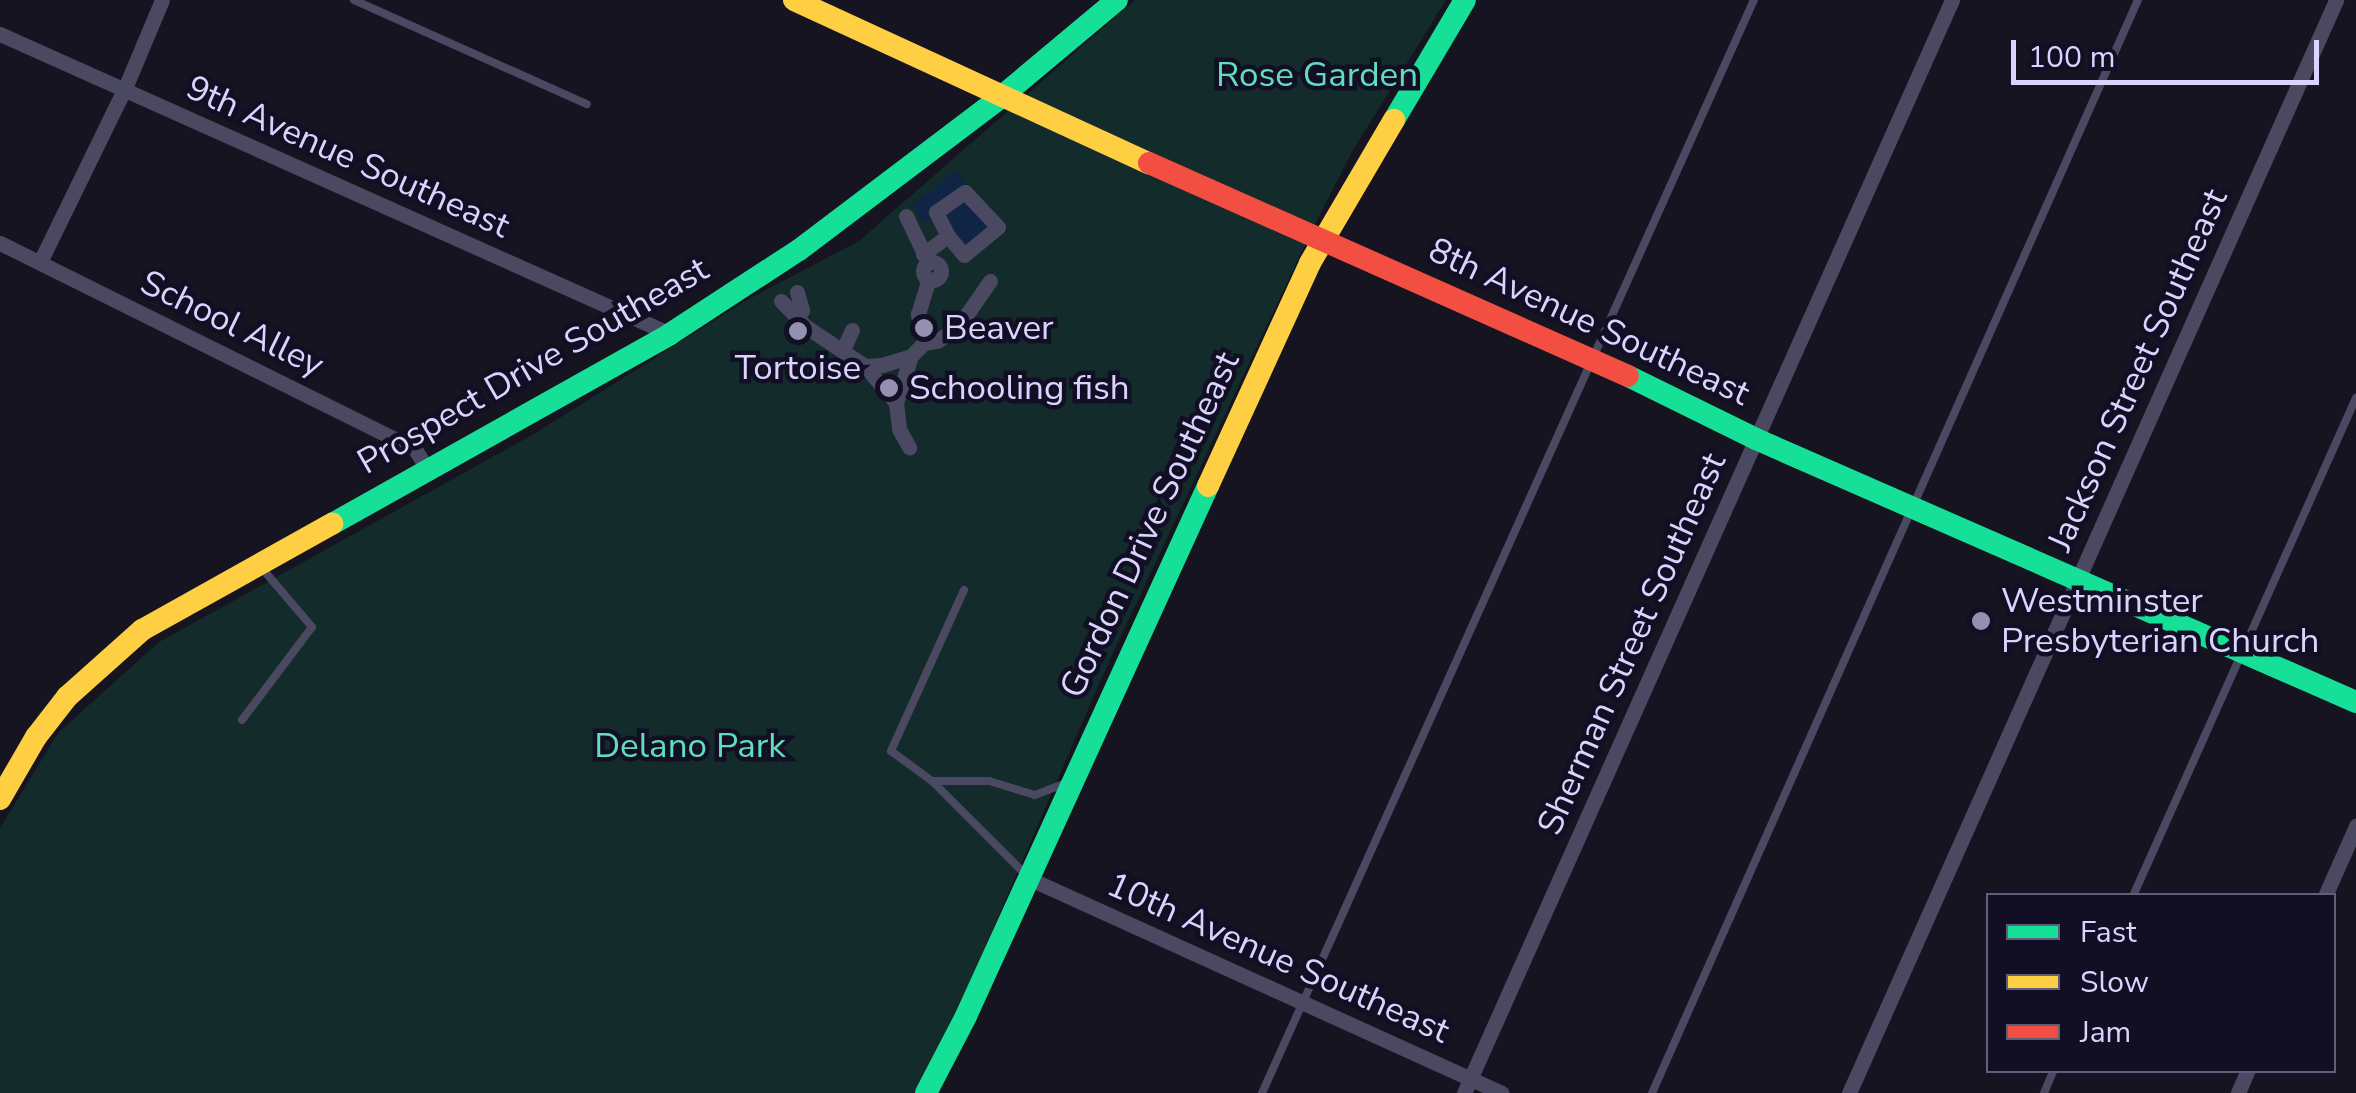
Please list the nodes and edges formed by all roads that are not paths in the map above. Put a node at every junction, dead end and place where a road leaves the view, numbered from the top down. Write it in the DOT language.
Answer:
graph roads {
  1 [pos="162,0"];
  2 [pos="354,0"];
  3 [pos="794,0"];
  4 [pos="1117,0"];
  5 [pos="1465,0"];
  6 [pos="1754,0"];
  7 [pos="1952,0"];
  8 [pos="2138,0"];
  9 [pos="2336,0"];
  10 [pos="831,8"];
  11 [pos="0,34"];
  12 [pos="126,88"];
  13 [pos="1001,97"];
  14 [pos="587,104"];
  15 [pos="906,216"];
  16 [pos="948,236"];
  17 [pos="1323,239"];
  18 [pos="0,243"];
  19 [pos="40,262"];
  20 [pos="927,266"];
  21 [pos="990,281"];
  22 [pos="797,292"];
  23 [pos="781,302"];
  24 [pos="796,316"];
  25 [pos="852,330"];
  26 [pos="670,334"];
  27 [pos="924,343"];
  28 [pos="843,350"];
  29 [pos="911,356"];
  30 [pos="1592,359"];
  31 [pos="865,366"];
  32 [pos="2356,398"];
  33 [pos="896,402"];
  34 [pos="1756,439"];
  35 [pos="909,447"];
  36 [pos="427,469"];
  37 [pos="1911,505"];
  38 [pos="257,563"];
  39 [pos="2079,577"];
  40 [pos="964,590"];
  41 [pos="2242,652"];
  42 [pos="2356,702"];
  43 [pos="242,720"];
  44 [pos="932,780"];
  45 [pos="1072,782"];
  46 [pos="0,799"];
  47 [pos="2356,826"];
  48 [pos="1028,878"];
  49 [pos="2133,893"];
  50 [pos="2327,893"];
  51 [pos="1302,1001"];
  52 [pos="1468,1086"];
  53 [pos="926,1093"];
  54 [pos="1262,1093"];
  55 [pos="1502,1093"];
  56 [pos="1652,1093"];
  57 [pos="1848,1093"];
  1 -- 12 [label="street"];
  2 -- 14 [label="lane"];
  3 -- 10 [label="street, 8th Avenue Southeast"];
  4 -- 13 [label="street, Prospect Drive Southeast"];
  5 -- 17 [label="street, Gordon Drive Southeast"];
  6 -- 30 [label="lane"];
  7 -- 34 [label="street, Sherman Street Southeast"];
  8 -- 37 [label="lane"];
  9 -- 39 [label="street, Jackson Street Southeast"];
  10 -- 13 [label="street, 8th Avenue Southeast"];
  11 -- 12 [label="street, 9th Avenue Southeast"];
  12 -- 19 [label="street"];
  12 -- 26 [label="street, 9th Avenue Southeast"];
  13 -- 17 [label="street, 8th Avenue Southeast"];
  13 -- 26 [label="street, Prospect Drive Southeast"];
  15 -- 20 [label="street"];
  16 -- 20 [label="street"];
  17 -- 30 [label="street, 8th Avenue Southeast"];
  17 -- 45 [label="street, Gordon Drive Southeast"];
  18 -- 19 [label="street, School Alley"];
  19 -- 36 [label="street, School Alley"];
  20 -- 27 [label="street"];
  21 -- 27 [label="street"];
  22 -- 24 [label="street"];
  23 -- 24 [label="street"];
  24 -- 28 [label="street"];
  25 -- 28 [label="street"];
  26 -- 36 [label="street, Prospect Drive Southeast"];
  27 -- 29 [label="street"];
  28 -- 31 [label="street"];
  29 -- 31 [label="street"];
  29 -- 33 [label="street"];
  30 -- 34 [label="street, 8th Avenue Southeast"];
  30 -- 51 [label="lane"];
  31 -- 33 [label="street"];
  32 -- 41 [label="lane"];
  33 -- 35 [label="street"];
  34 -- 37 [label="street, 8th Avenue Southeast"];
  34 -- 52 [label="street, Sherman Street Southeast"];
  36 -- 38 [label="street, Prospect Drive Southeast"];
  37 -- 39 [label="street, 8th Avenue Southeast"];
  37 -- 56 [label="lane"];
  38 -- 43 [label="lane"];
  38 -- 46 [label="street, Prospect Drive Southeast"];
  39 -- 41 [label="street, 8th Avenue Southeast"];
  39 -- 57 [label="street, Jackson Street Southeast"];
  40 -- 44 [label="lane"];
  41 -- 42 [label="street, 8th Avenue Southeast"];
  41 -- 49 [label="lane"];
  44 -- 45 [label="lane"];
  44 -- 48 [label="lane"];
  45 -- 48 [label="street, Gordon Drive Southeast"];
  47 -- 50 [label="street"];
  48 -- 51 [label="street, 10th Avenue Southeast"];
  48 -- 53 [label="street, Gordon Drive Southeast"];
  51 -- 52 [label="street, 10th Avenue Southeast"];
  51 -- 54 [label="lane"];
  52 -- 55 [label="street, 10th Avenue Southeast"];
}
